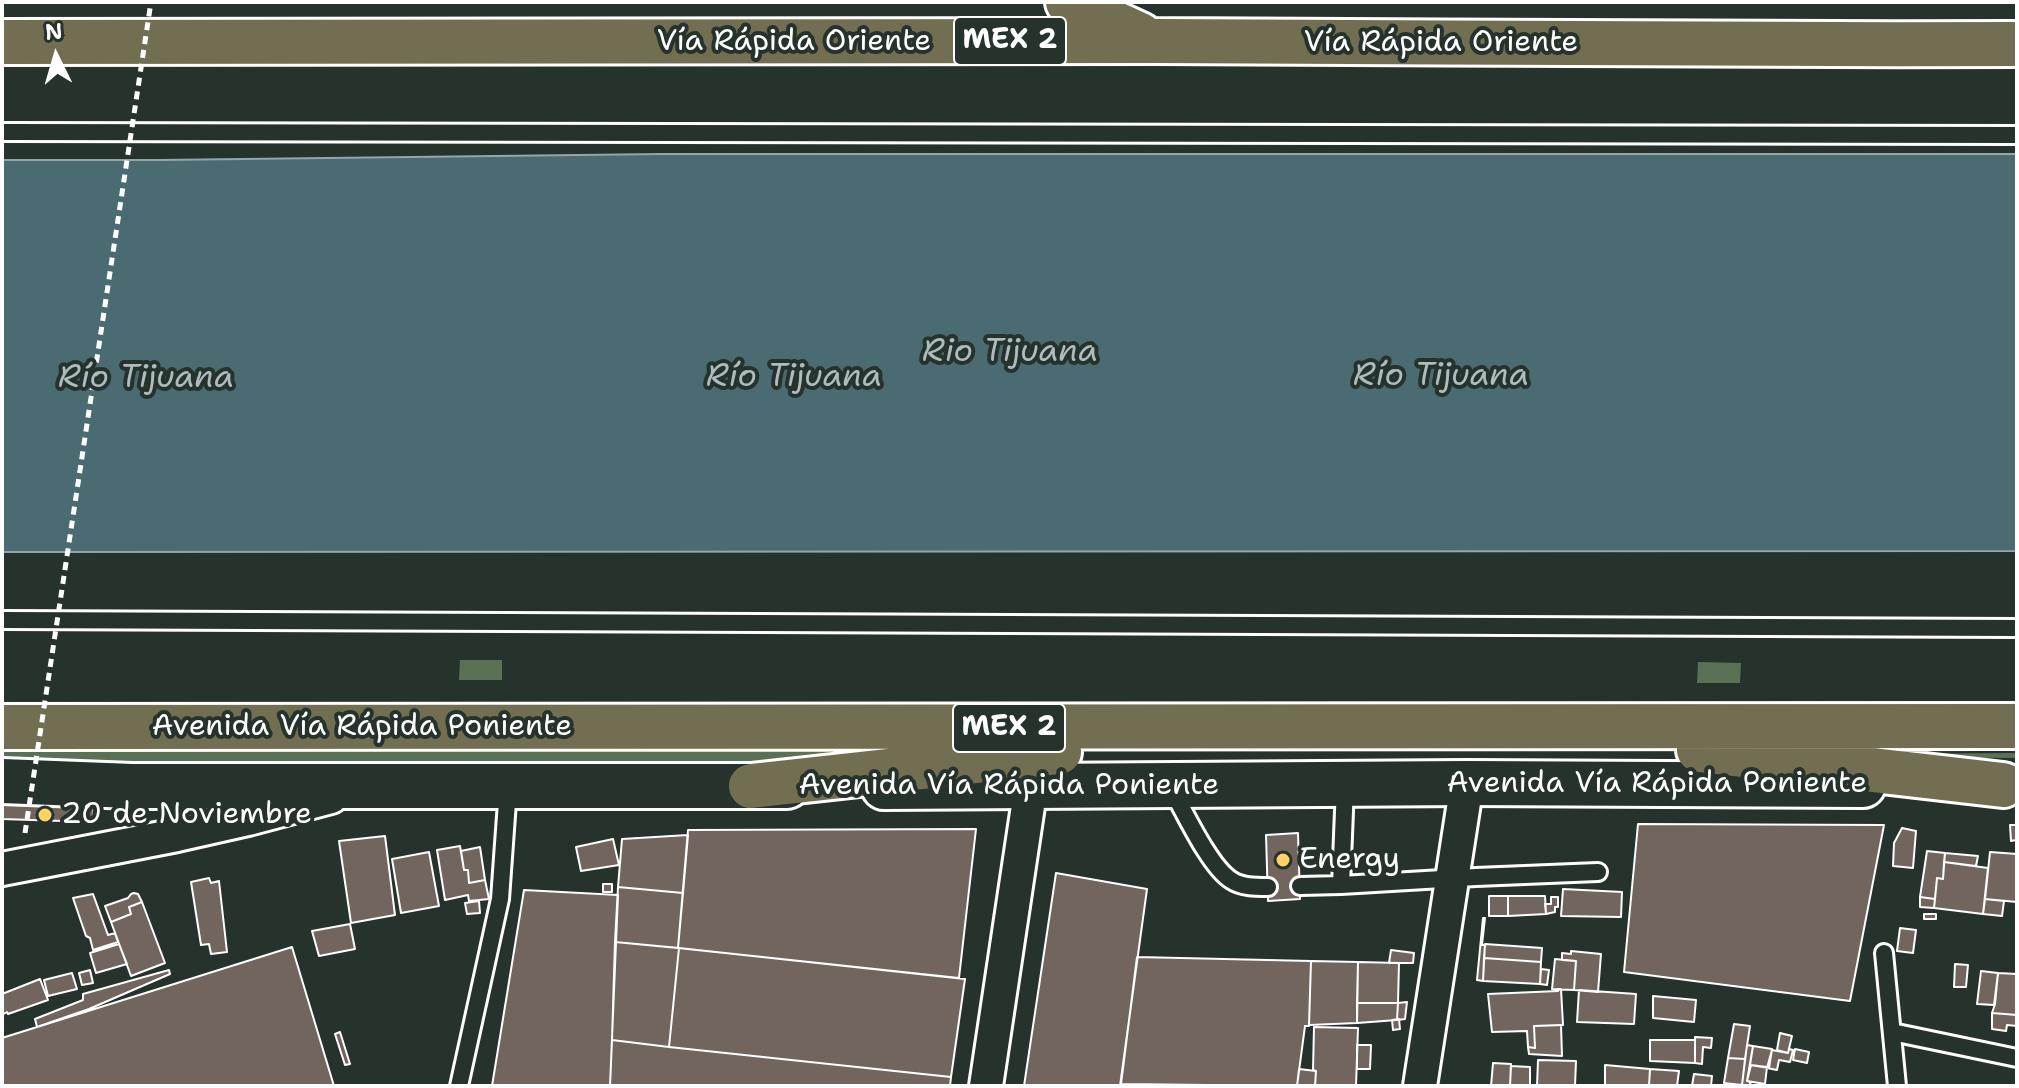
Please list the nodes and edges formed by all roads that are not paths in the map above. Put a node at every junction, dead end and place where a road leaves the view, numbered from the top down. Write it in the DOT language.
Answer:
graph roads {
  1 [pos="1068,2"];
  2 [pos="1153,41"];
  3 [pos="2,42"];
  4 [pos="2017,44"];
  5 [pos="2,132"];
  6 [pos="2017,135"];
  7 [pos="2,620"];
  8 [pos="2017,628"];
  9 [pos="1289,726"];
  10 [pos="1490,726"];
  11 [pos="2017,726"];
  12 [pos="2,727"];
  13 [pos="2,781"];
  14 [pos="1467,783"];
  15 [pos="1345,784"];
  16 [pos="1169,785"];
  17 [pos="2010,785"];
  18 [pos="370,786"];
  19 [pos="509,786"];
  20 [pos="751,786"];
  21 [pos="1031,786"];
  22 [pos="2,869"];
  23 [pos="1598,872"];
  24 [pos="1453,878"];
  25 [pos="1341,885"];
  26 [pos="1300,886"];
  27 [pos="1268,887"];
  28 [pos="1884,953"];
  29 [pos="1892,1032"];
  30 [pos="2017,1058"];
  31 [pos="459,1086"];
  32 [pos="986,1086"];
  33 [pos="1420,1086"];
  34 [pos="1897,1086"];
  1 -- 2 [label="highway"];
  2 -- 3 [label="highway, Vía Rápida Oriente / MEX 2"];
  2 -- 4 [label="highway, Vía Rápida Oriente / MEX 2"];
  5 -- 6 [label="lane"];
  7 -- 8 [label="lane"];
  9 -- 10 [label="highway, Avenida Vía Rápida Poniente / MEX 2"];
  9 -- 12 [label="highway, Avenida Vía Rápida Poniente / MEX 2"];
  9 -- 20 [label="highway"];
  10 -- 11 [label="highway, Avenida Vía Rápida Poniente / MEX 2"];
  10 -- 17 [label="highway"];
  13 -- 18 [label="main road, Avenida Vía Rápida Poniente"];
  14 -- 15 [label="main road, Avenida Vía Rápida Poniente"];
  14 -- 17 [label="main road, Avenida Vía Rápida Poniente"];
  14 -- 24 [label="street"];
  15 -- 16 [label="main road, Avenida Vía Rápida Poniente"];
  15 -- 25 [label="lane"];
  16 -- 21 [label="main road, Avenida Vía Rápida Poniente"];
  16 -- 27 [label="lane"];
  18 -- 19 [label="main road, Avenida Vía Rápida Poniente"];
  18 -- 22 [label="street"];
  19 -- 20 [label="main road, Avenida Vía Rápida Poniente"];
  19 -- 31 [label="lane"];
  20 -- 21 [label="main road, Avenida Vía Rápida Poniente"];
  21 -- 32 [label="street"];
  23 -- 24 [label="lane"];
  24 -- 25 [label="lane"];
  24 -- 33 [label="street"];
  25 -- 26 [label="lane"];
  28 -- 29 [label="lane"];
  29 -- 30 [label="lane"];
  29 -- 34 [label="lane"];
}
